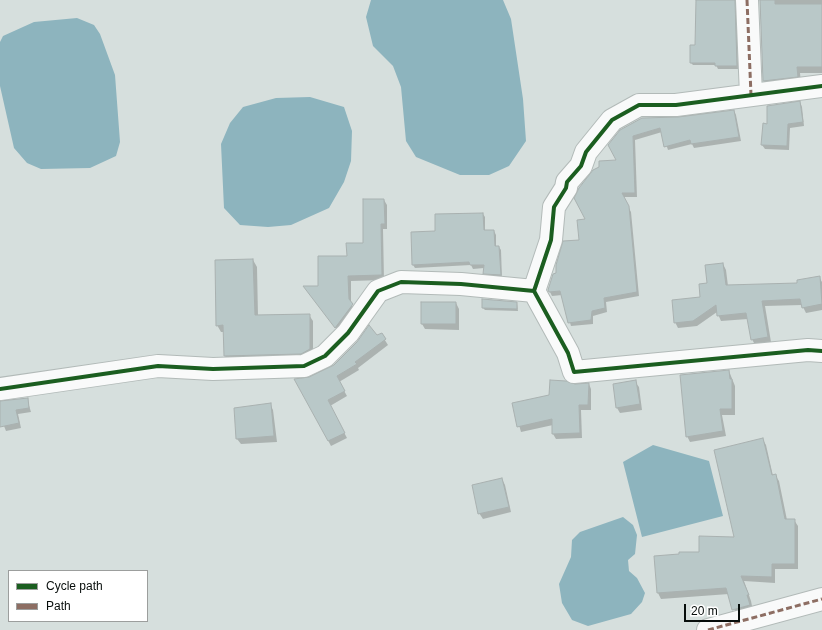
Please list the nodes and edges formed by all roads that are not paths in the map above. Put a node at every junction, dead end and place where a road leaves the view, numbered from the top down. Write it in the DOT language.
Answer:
graph roads {
  1 [pos="747,0"];
  2 [pos="822,86"];
  3 [pos="750,95"];
  4 [pos="534,291"];
  5 [pos="822,351"];
  6 [pos="0,389"];
  7 [pos="822,599"];
  8 [pos="708,630"];
  1 -- 3 [label="street"];
  2 -- 3 [label="street"];
  3 -- 4 [label="street"];
  4 -- 5 [label="street"];
  4 -- 6 [label="street"];
  7 -- 8 [label="street"];
}
